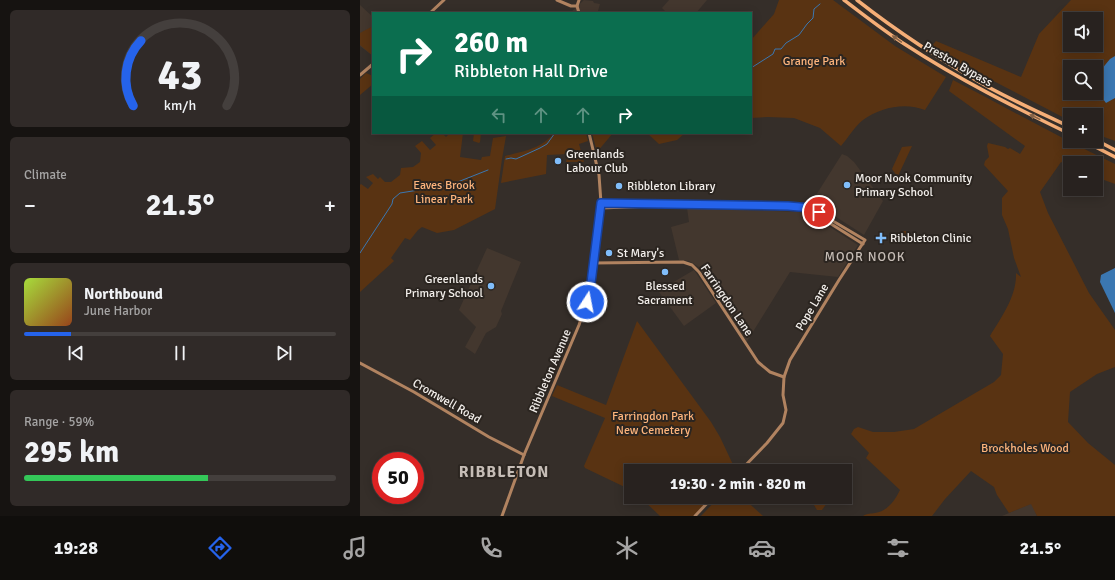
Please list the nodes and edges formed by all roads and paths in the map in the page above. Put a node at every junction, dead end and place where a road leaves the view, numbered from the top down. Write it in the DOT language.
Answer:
graph roads {
  1 [pos="444,0"];
  2 [pos="557,0"];
  3 [pos="579,0"];
  4 [pos="844,0"];
  5 [pos="857,0"];
  6 [pos="577,6"];
  7 [pos="431,12"];
  8 [pos="579,12"];
  9 [pos="372,65"];
  10 [pos="360,75"];
  11 [pos="1063,124"];
  12 [pos="1063,131"];
  13 [pos="589,134"];
  14 [pos="1103,144"];
  15 [pos="1098,148"];
  16 [pos="1115,150"];
  17 [pos="1115,157"];
  18 [pos="601,203"];
  19 [pos="655,205"];
  20 [pos="600,208"];
  21 [pos="806,208"];
  22 [pos="863,244"];
  23 [pos="593,263"];
  24 [pos="360,363"];
  25 [pos="784,377"];
  26 [pos="524,455"];
  27 [pos="747,464"];
  28 [pos="706,504"];
  29 [pos="502,516"];
  30 [pos="695,516"];
  1 -- 7 [label="street"];
  2 -- 6 [label="street"];
  3 -- 6 [label="street"];
  12 -- 4 [label="highway, Preston Bypass, one-way"];
  5 -- 11 [label="highway, Preston Bypass"];
  6 -- 8 [label="street"];
  9 -- 10 [label="street"];
  13 -- 18 [label="street, Ribbleton Avenue"];
  14 -- 16 [label="highway"];
  15 -- 17 [label="highway"];
  18 -- 19 [label="street"];
  18 -- 20 [label="street, Ribbleton Avenue"];
  19 -- 20 [label="street"];
  19 -- 21 [label="street"];
  20 -- 23 [label="street, Ribbleton Avenue"];
  21 -- 22 [label="street"];
  21 -- 22 [label="street, Pope Lane"];
  22 -- 25 [label="street, Pope Lane"];
  23 -- 25 [label="street, Farringdon Lane"];
  23 -- 26 [label="street, Ribbleton Avenue"];
  24 -- 26 [label="street, Cromwell Road"];
  25 -- 27 [label="street, Pope Lane"];
  26 -- 29 [label="street, Ribbleton Avenue"];
  28 -- 30 [label="street"];
}
